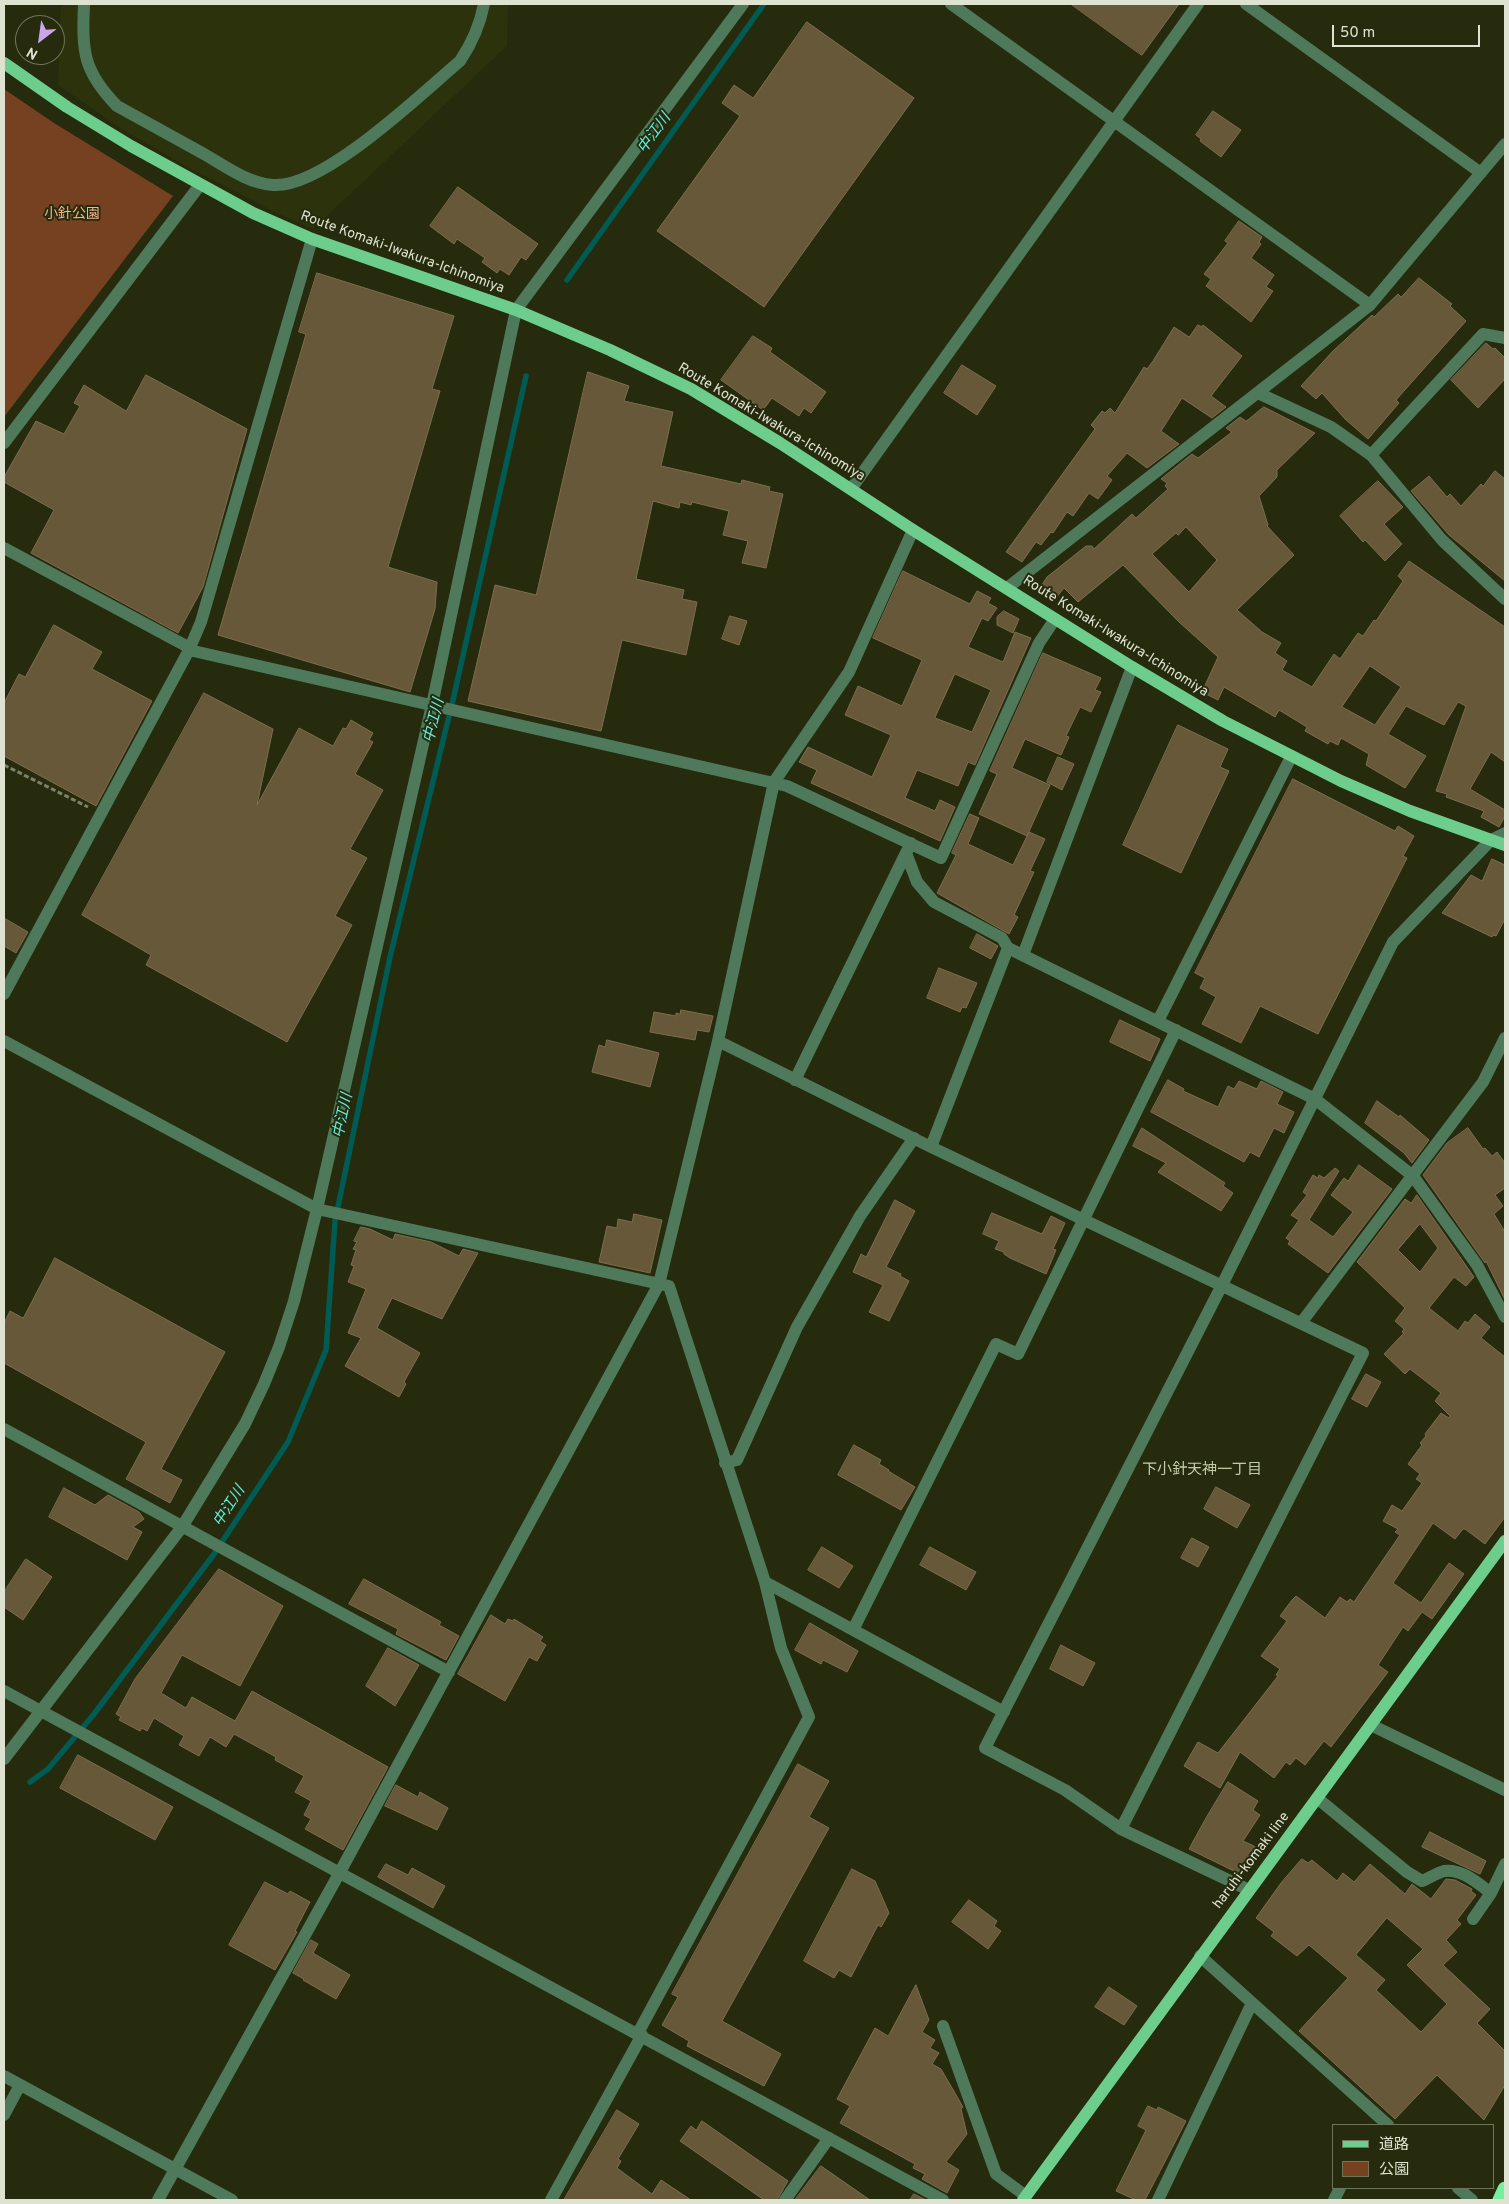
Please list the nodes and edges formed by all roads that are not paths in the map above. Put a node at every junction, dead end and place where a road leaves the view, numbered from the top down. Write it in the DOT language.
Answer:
graph roads {
  1 [pos="84,4"];
  2 [pos="484,4"];
  3 [pos="743,4"];
  4 [pos="951,4"];
  5 [pos="1198,4"];
  6 [pos="1246,4"];
  7 [pos="4,63"];
  8 [pos="1114,120"];
  9 [pos="1505,144"];
  10 [pos="1481,173"];
  11 [pos="200,185"];
  12 [pos="312,239"];
  13 [pos="1370,305"];
  14 [pos="516,310"];
  15 [pos="1505,338"];
  16 [pos="1258,393"];
  17 [pos="4,443"];
  18 [pos="1370,455"];
  19 [pos="851,489"];
  20 [pos="913,530"];
  21 [pos="4,548"];
  22 [pos="1007,588"];
  23 [pos="1505,599"];
  24 [pos="1055,618"];
  25 [pos="190,649"];
  26 [pos="1132,667"];
  27 [pos="435,706"];
  28 [pos="1292,757"];
  29 [pos="774,782"];
  30 [pos="1505,833"];
  31 [pos="1490,840"];
  32 [pos="1505,845"];
  33 [pos="909,848"];
  34 [pos="1008,948"];
  35 [pos="1023,955"];
  36 [pos="4,994"];
  37 [pos="1158,1021"];
  38 [pos="1176,1030"];
  39 [pos="1505,1038"];
  40 [pos="4,1041"];
  41 [pos="718,1041"];
  42 [pos="795,1080"];
  43 [pos="1315,1099"];
  44 [pos="914,1138"];
  45 [pos="931,1147"];
  46 [pos="1413,1176"];
  47 [pos="320,1210"];
  48 [pos="1084,1220"];
  49 [pos="659,1284"];
  50 [pos="1222,1285"];
  51 [pos="1505,1317"];
  52 [pos="1301,1323"];
  53 [pos="4,1429"];
  54 [pos="725,1463"];
  55 [pos="182,1527"];
  56 [pos="1505,1541"];
  57 [pos="765,1582"];
  58 [pos="853,1630"];
  59 [pos="448,1672"];
  60 [pos="4,1691"];
  61 [pos="41,1711"];
  62 [pos="1004,1712"];
  63 [pos="1371,1725"];
  64 [pos="4,1759"];
  65 [pos="1505,1790"];
  66 [pos="1317,1798"];
  67 [pos="1121,1829"];
  68 [pos="1505,1864"];
  69 [pos="340,1872"];
  70 [pos="1249,1890"];
  71 [pos="1491,1893"];
  72 [pos="1473,1918"];
  73 [pos="1200,1956"];
  74 [pos="1252,2003"];
  75 [pos="943,2026"];
  76 [pos="640,2034"];
  77 [pos="4,2076"];
  78 [pos="20,2085"];
  79 [pos="4,2115"];
  80 [pos="1374,2120"];
  81 [pos="829,2138"];
  82 [pos="175,2169"];
  83 [pos="1459,2189"];
  84 [pos="1505,2189"];
  85 [pos="1024,2198"];
  86 [pos="158,2200"];
  87 [pos="232,2200"];
  88 [pos="551,2200"];
  89 [pos="785,2200"];
  90 [pos="943,2200"];
  91 [pos="1158,2200"];
  92 [pos="1472,2200"];
  93 [pos="1500,2200"];
  1 -- 2 [label="street"];
  3 -- 14 [label="street"];
  4 -- 8 [label="street"];
  5 -- 8 [label="street"];
  6 -- 10 [label="street"];
  7 -- 11 [label="main road, Route Komaki-Iwakura-Ichinomiya"];
  8 -- 13 [label="street"];
  8 -- 19 [label="street"];
  9 -- 10 [label="street"];
  10 -- 13 [label="street"];
  11 -- 12 [label="main road, Route Komaki-Iwakura-Ichinomiya"];
  11 -- 17 [label="street"];
  12 -- 14 [label="main road, Route Komaki-Iwakura-Ichinomiya"];
  12 -- 25 [label="street"];
  13 -- 16 [label="street"];
  14 -- 19 [label="main road, Route Komaki-Iwakura-Ichinomiya"];
  14 -- 27 [label="street"];
  15 -- 18 [label="street"];
  16 -- 18 [label="street"];
  16 -- 22 [label="street"];
  18 -- 23 [label="street"];
  19 -- 20 [label="main road, Route Komaki-Iwakura-Ichinomiya"];
  20 -- 22 [label="main road, Route Komaki-Iwakura-Ichinomiya"];
  20 -- 29 [label="street"];
  21 -- 25 [label="street"];
  22 -- 24 [label="main road, Route Komaki-Iwakura-Ichinomiya"];
  24 -- 26 [label="main road, Route Komaki-Iwakura-Ichinomiya"];
  24 -- 33 [label="street"];
  25 -- 27 [label="street"];
  25 -- 36 [label="street"];
  26 -- 28 [label="main road, Route Komaki-Iwakura-Ichinomiya"];
  26 -- 35 [label="street"];
  27 -- 29 [label="street"];
  27 -- 47 [label="street"];
  28 -- 31 [label="main road, Route Komaki-Iwakura-Ichinomiya"];
  28 -- 37 [label="street"];
  29 -- 33 [label="street"];
  29 -- 41 [label="street"];
  30 -- 31 [label="street"];
  31 -- 32 [label="main road, Route Komaki-Iwakura-Ichinomiya"];
  31 -- 43 [label="street"];
  33 -- 34 [label="street"];
  33 -- 42 [label="street"];
  34 -- 35 [label="street"];
  34 -- 45 [label="street"];
  35 -- 37 [label="street"];
  37 -- 38 [label="street"];
  38 -- 43 [label="street"];
  38 -- 48 [label="street"];
  39 -- 46 [label="street"];
  40 -- 47 [label="street"];
  41 -- 42 [label="street"];
  41 -- 49 [label="street"];
  42 -- 44 [label="street"];
  43 -- 46 [label="street"];
  43 -- 50 [label="street"];
  44 -- 45 [label="street"];
  44 -- 54 [label="street"];
  45 -- 48 [label="street"];
  46 -- 51 [label="street"];
  46 -- 52 [label="street"];
  47 -- 49 [label="street"];
  47 -- 55 [label="street"];
  48 -- 50 [label="street"];
  48 -- 58 [label="street"];
  49 -- 54 [label="street"];
  49 -- 59 [label="street"];
  50 -- 52 [label="street"];
  50 -- 62 [label="street"];
  52 -- 67 [label="street"];
  53 -- 55 [label="street"];
  54 -- 57 [label="street"];
  55 -- 59 [label="street"];
  55 -- 61 [label="street"];
  56 -- 63 [label="main road, haruhi-komaki line"];
  57 -- 58 [label="street"];
  57 -- 76 [label="street"];
  58 -- 62 [label="street"];
  59 -- 69 [label="street"];
  60 -- 61 [label="street"];
  61 -- 64 [label="street"];
  61 -- 69 [label="street"];
  62 -- 67 [label="street"];
  63 -- 65 [label="street"];
  63 -- 66 [label="main road, haruhi-komaki line"];
  66 -- 70 [label="main road, haruhi-komaki line"];
  66 -- 71 [label="street"];
  67 -- 70 [label="street"];
  68 -- 71 [label="street"];
  69 -- 76 [label="street"];
  69 -- 82 [label="street"];
  70 -- 73 [label="main road, haruhi-komaki line"];
  71 -- 72 [label="street"];
  73 -- 74 [label="street"];
  73 -- 85 [label="main road, haruhi-komaki line"];
  74 -- 80 [label="street"];
  74 -- 91 [label="street"];
  75 -- 85 [label="street"];
  76 -- 81 [label="street"];
  76 -- 88 [label="street"];
  77 -- 78 [label="street"];
  78 -- 79 [label="street"];
  78 -- 82 [label="street"];
  81 -- 89 [label="street"];
  81 -- 90 [label="street"];
  82 -- 86 [label="street"];
  82 -- 87 [label="street"];
  83 -- 92 [label="street"];
  84 -- 93 [label="highway"];
}
